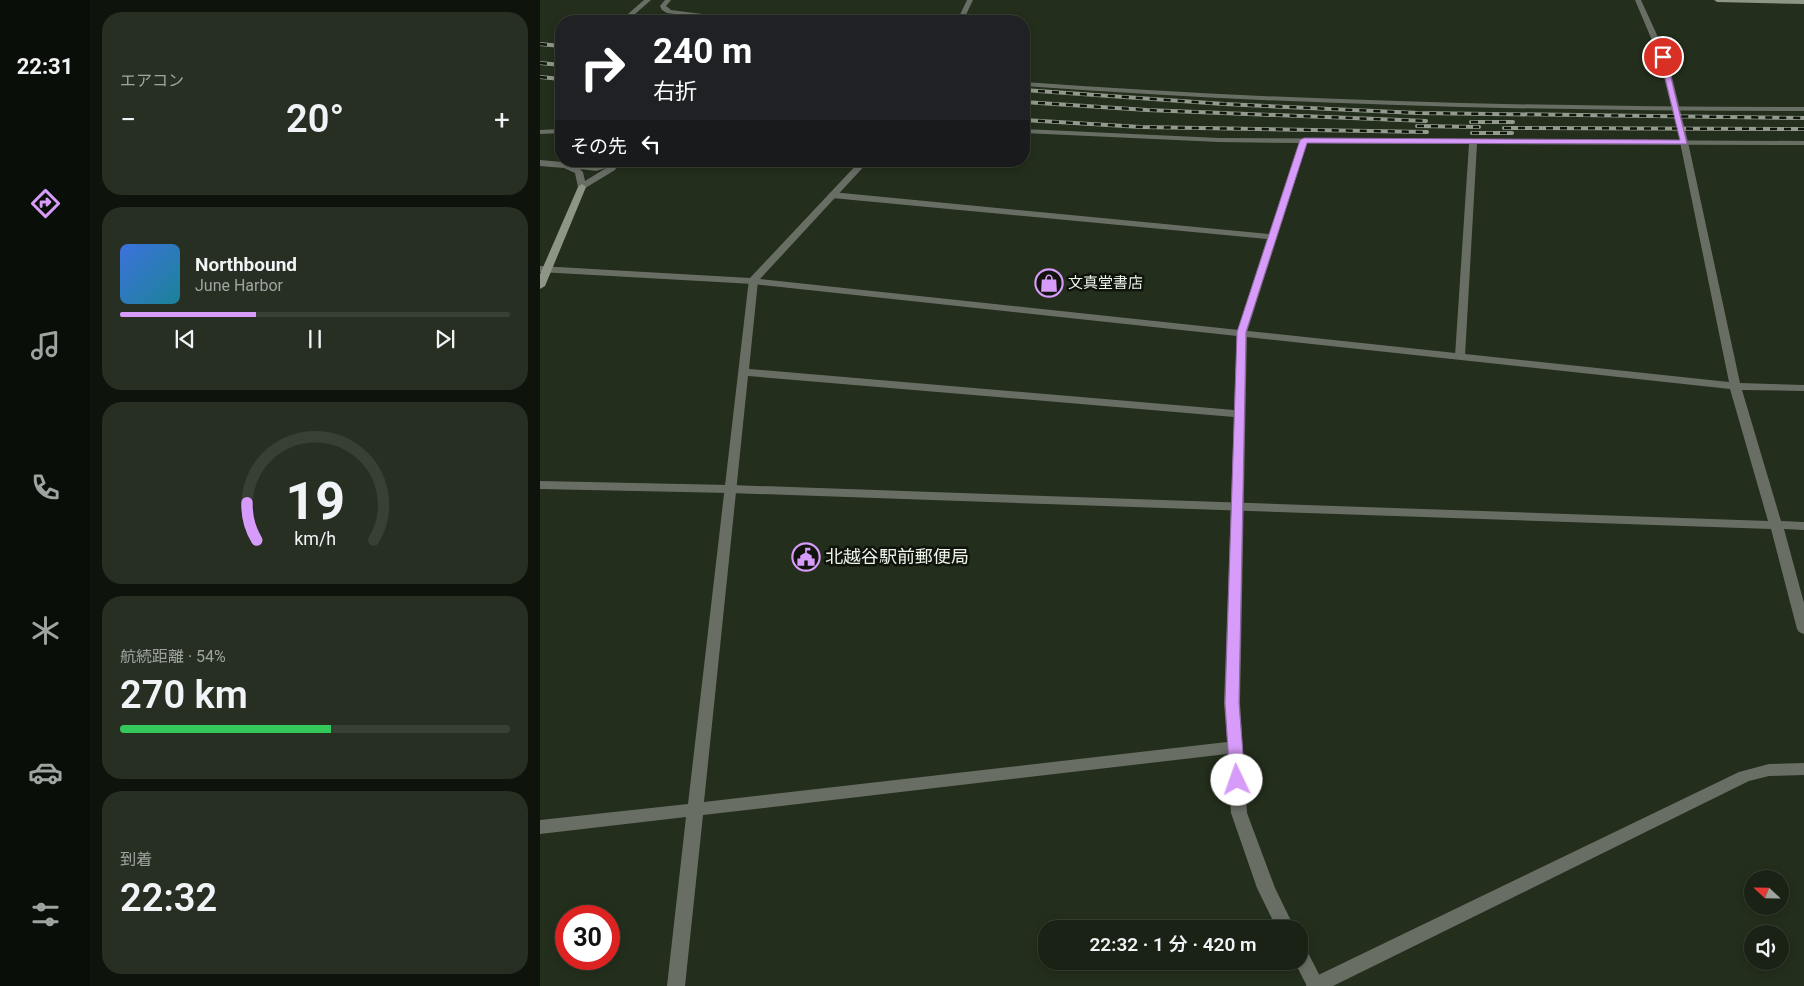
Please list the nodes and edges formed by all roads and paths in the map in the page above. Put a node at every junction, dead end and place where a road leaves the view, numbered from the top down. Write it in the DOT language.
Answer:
graph roads {
  1 [pos="648,0"];
  2 [pos="668,0"];
  3 [pos="970,0"];
  4 [pos="1638,0"];
  5 [pos="1717,0"];
  6 [pos="1804,2"];
  7 [pos="630,15"];
  8 [pos="694,15"];
  9 [pos="963,15"];
  10 [pos="1030,84"];
  11 [pos="1676,109"];
  12 [pos="1804,109"];
  13 [pos="555,131"];
  14 [pos="1030,131"];
  15 [pos="540,132"];
  16 [pos="1304,140"];
  17 [pos="1473,142"];
  18 [pos="1684,142"];
  19 [pos="1804,143"];
  20 [pos="540,163"];
  21 [pos="555,165"];
  22 [pos="568,167"];
  23 [pos="581,167"];
  24 [pos="600,167"];
  25 [pos="614,167"];
  26 [pos="859,167"];
  27 [pos="582,187"];
  28 [pos="832,195"];
  29 [pos="1273,237"];
  30 [pos="544,269"];
  31 [pos="753,281"];
  32 [pos="540,286"];
  33 [pos="1242,332"];
  34 [pos="1460,356"];
  35 [pos="743,372"];
  36 [pos="1735,386"];
  37 [pos="1804,388"];
  38 [pos="1241,414"];
  39 [pos="540,485"];
  40 [pos="730,489"];
  41 [pos="1237,508"];
  42 [pos="1776,525"];
  43 [pos="1804,526"];
  44 [pos="1804,629"];
  45 [pos="1236,747"];
  46 [pos="1804,769"];
  47 [pos="696,809"];
  48 [pos="540,827"];
  49 [pos="1282,920"];
  50 [pos="1307,970"];
  51 [pos="676,986"];
  52 [pos="1315,986"];
  1 -- 7 [label="street"];
  2 -- 8 [label="street"];
  3 -- 9 [label="street"];
  4 -- 11 [label="street"];
  5 -- 6 [label="main road"];
  10 -- 11 [label="street"];
  11 -- 12 [label="street"];
  11 -- 18 [label="street"];
  13 -- 15 [label="street"];
  14 -- 16 [label="street"];
  16 -- 17 [label="street"];
  16 -- 29 [label="street"];
  17 -- 18 [label="street"];
  17 -- 34 [label="street"];
  18 -- 19 [label="street"];
  18 -- 36 [label="street"];
  20 -- 21 [label="street"];
  22 -- 27 [label="street"];
  23 -- 24 [label="street"];
  25 -- 27 [label="street"];
  26 -- 28 [label="street"];
  27 -- 30 [label="main road"];
  28 -- 29 [label="street"];
  28 -- 31 [label="street"];
  29 -- 33 [label="street"];
  30 -- 31 [label="street"];
  30 -- 32 [label="main road"];
  31 -- 33 [label="street"];
  31 -- 35 [label="street"];
  33 -- 34 [label="street"];
  33 -- 38 [label="street"];
  34 -- 36 [label="street"];
  35 -- 38 [label="street"];
  35 -- 40 [label="street"];
  36 -- 37 [label="street"];
  36 -- 42 [label="street"];
  38 -- 41 [label="street"];
  39 -- 40 [label="street"];
  40 -- 41 [label="street"];
  40 -- 47 [label="street"];
  41 -- 42 [label="street"];
  41 -- 45 [label="street"];
  42 -- 43 [label="street"];
  42 -- 44 [label="street"];
  45 -- 47 [label="street"];
  45 -- 49 [label="street"];
  46 -- 52 [label="street"];
  47 -- 48 [label="street"];
  47 -- 51 [label="street"];
  50 -- 52 [label="street"];
}
